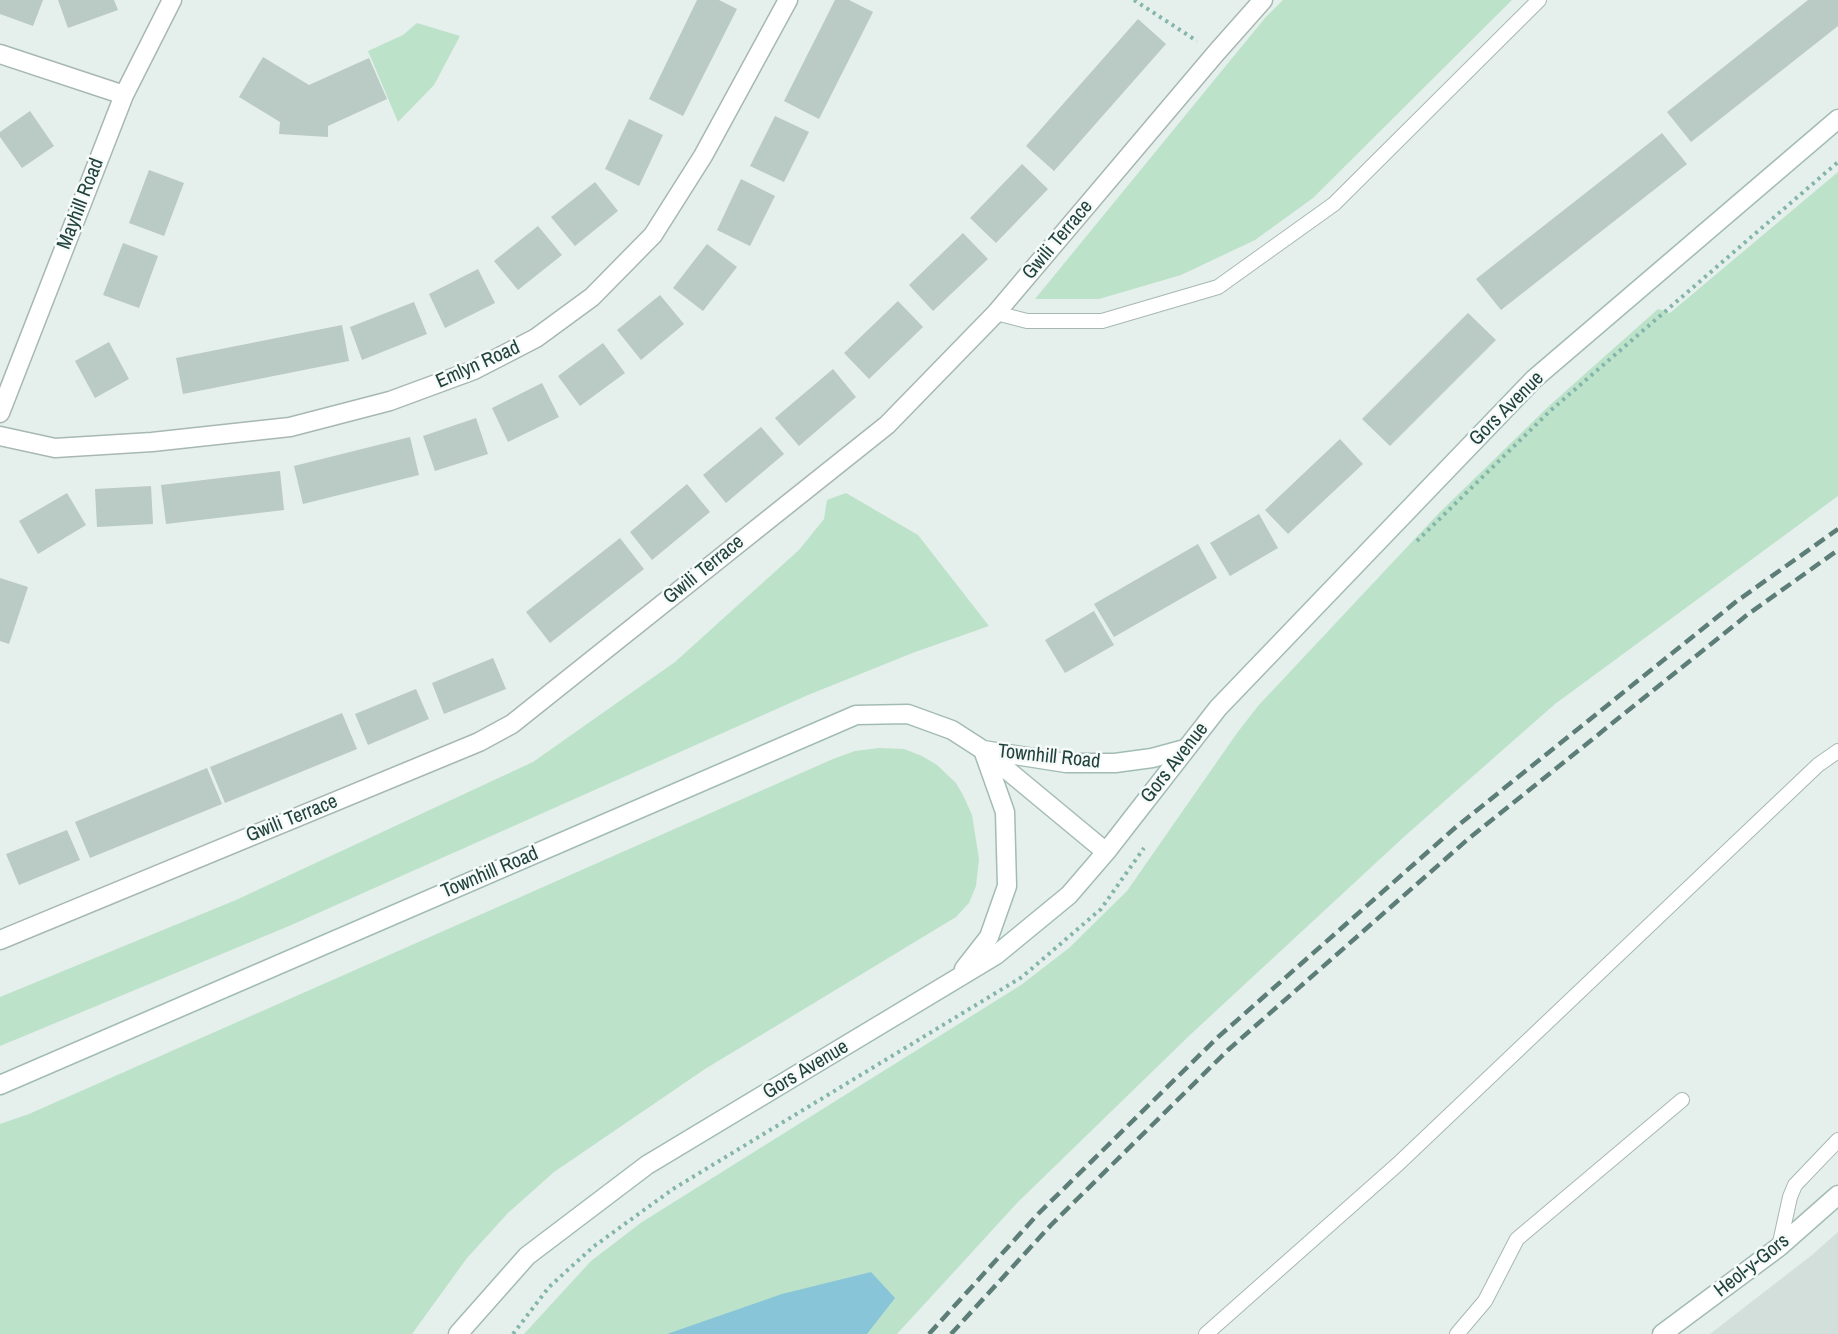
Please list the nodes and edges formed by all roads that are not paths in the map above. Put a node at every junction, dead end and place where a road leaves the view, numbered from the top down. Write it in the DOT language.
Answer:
graph roads {
  1 [pos="172,0"];
  2 [pos="788,0"];
  3 [pos="1263,0"];
  4 [pos="1539,0"];
  5 [pos="0,54"];
  6 [pos="124,94"];
  7 [pos="1838,119"];
  8 [pos="996,313"];
  9 [pos="0,413"];
  10 [pos="0,436"];
  11 [pos="1185,749"];
  12 [pos="983,750"];
  13 [pos="1838,751"];
  14 [pos="1106,852"];
  15 [pos="0,940"];
  16 [pos="956,979"];
  17 [pos="0,1085"];
  18 [pos="1682,1100"];
  19 [pos="1838,1140"];
  20 [pos="1838,1195"];
  21 [pos="1779,1247"];
  22 [pos="458,1334"];
  23 [pos="1206,1334"];
  24 [pos="1457,1334"];
  25 [pos="1662,1334"];
  1 -- 6 [label="street, Mayhill Road"];
  2 -- 10 [label="street, Emlyn Road"];
  3 -- 8 [label="street, Gwili Terrace"];
  4 -- 8 [label="lane"];
  5 -- 6 [label="street"];
  6 -- 9 [label="street, Mayhill Road"];
  7 -- 11 [label="street, Gors Avenue"];
  8 -- 15 [label="street, Gwili Terrace"];
  11 -- 12 [label="street, Townhill Road"];
  11 -- 14 [label="street, Gors Avenue"];
  12 -- 14 [label="street, Townhill Road"];
  12 -- 16 [label="street, Townhill Road"];
  12 -- 17 [label="street, Townhill Road"];
  13 -- 23 [label="lane"];
  14 -- 16 [label="street, Gors Avenue"];
  16 -- 22 [label="street, Gors Avenue"];
  18 -- 24 [label="lane"];
  19 -- 21 [label="lane"];
  20 -- 21 [label="street, Heol-y-Gors"];
  21 -- 25 [label="street, Heol-y-Gors"];
}
